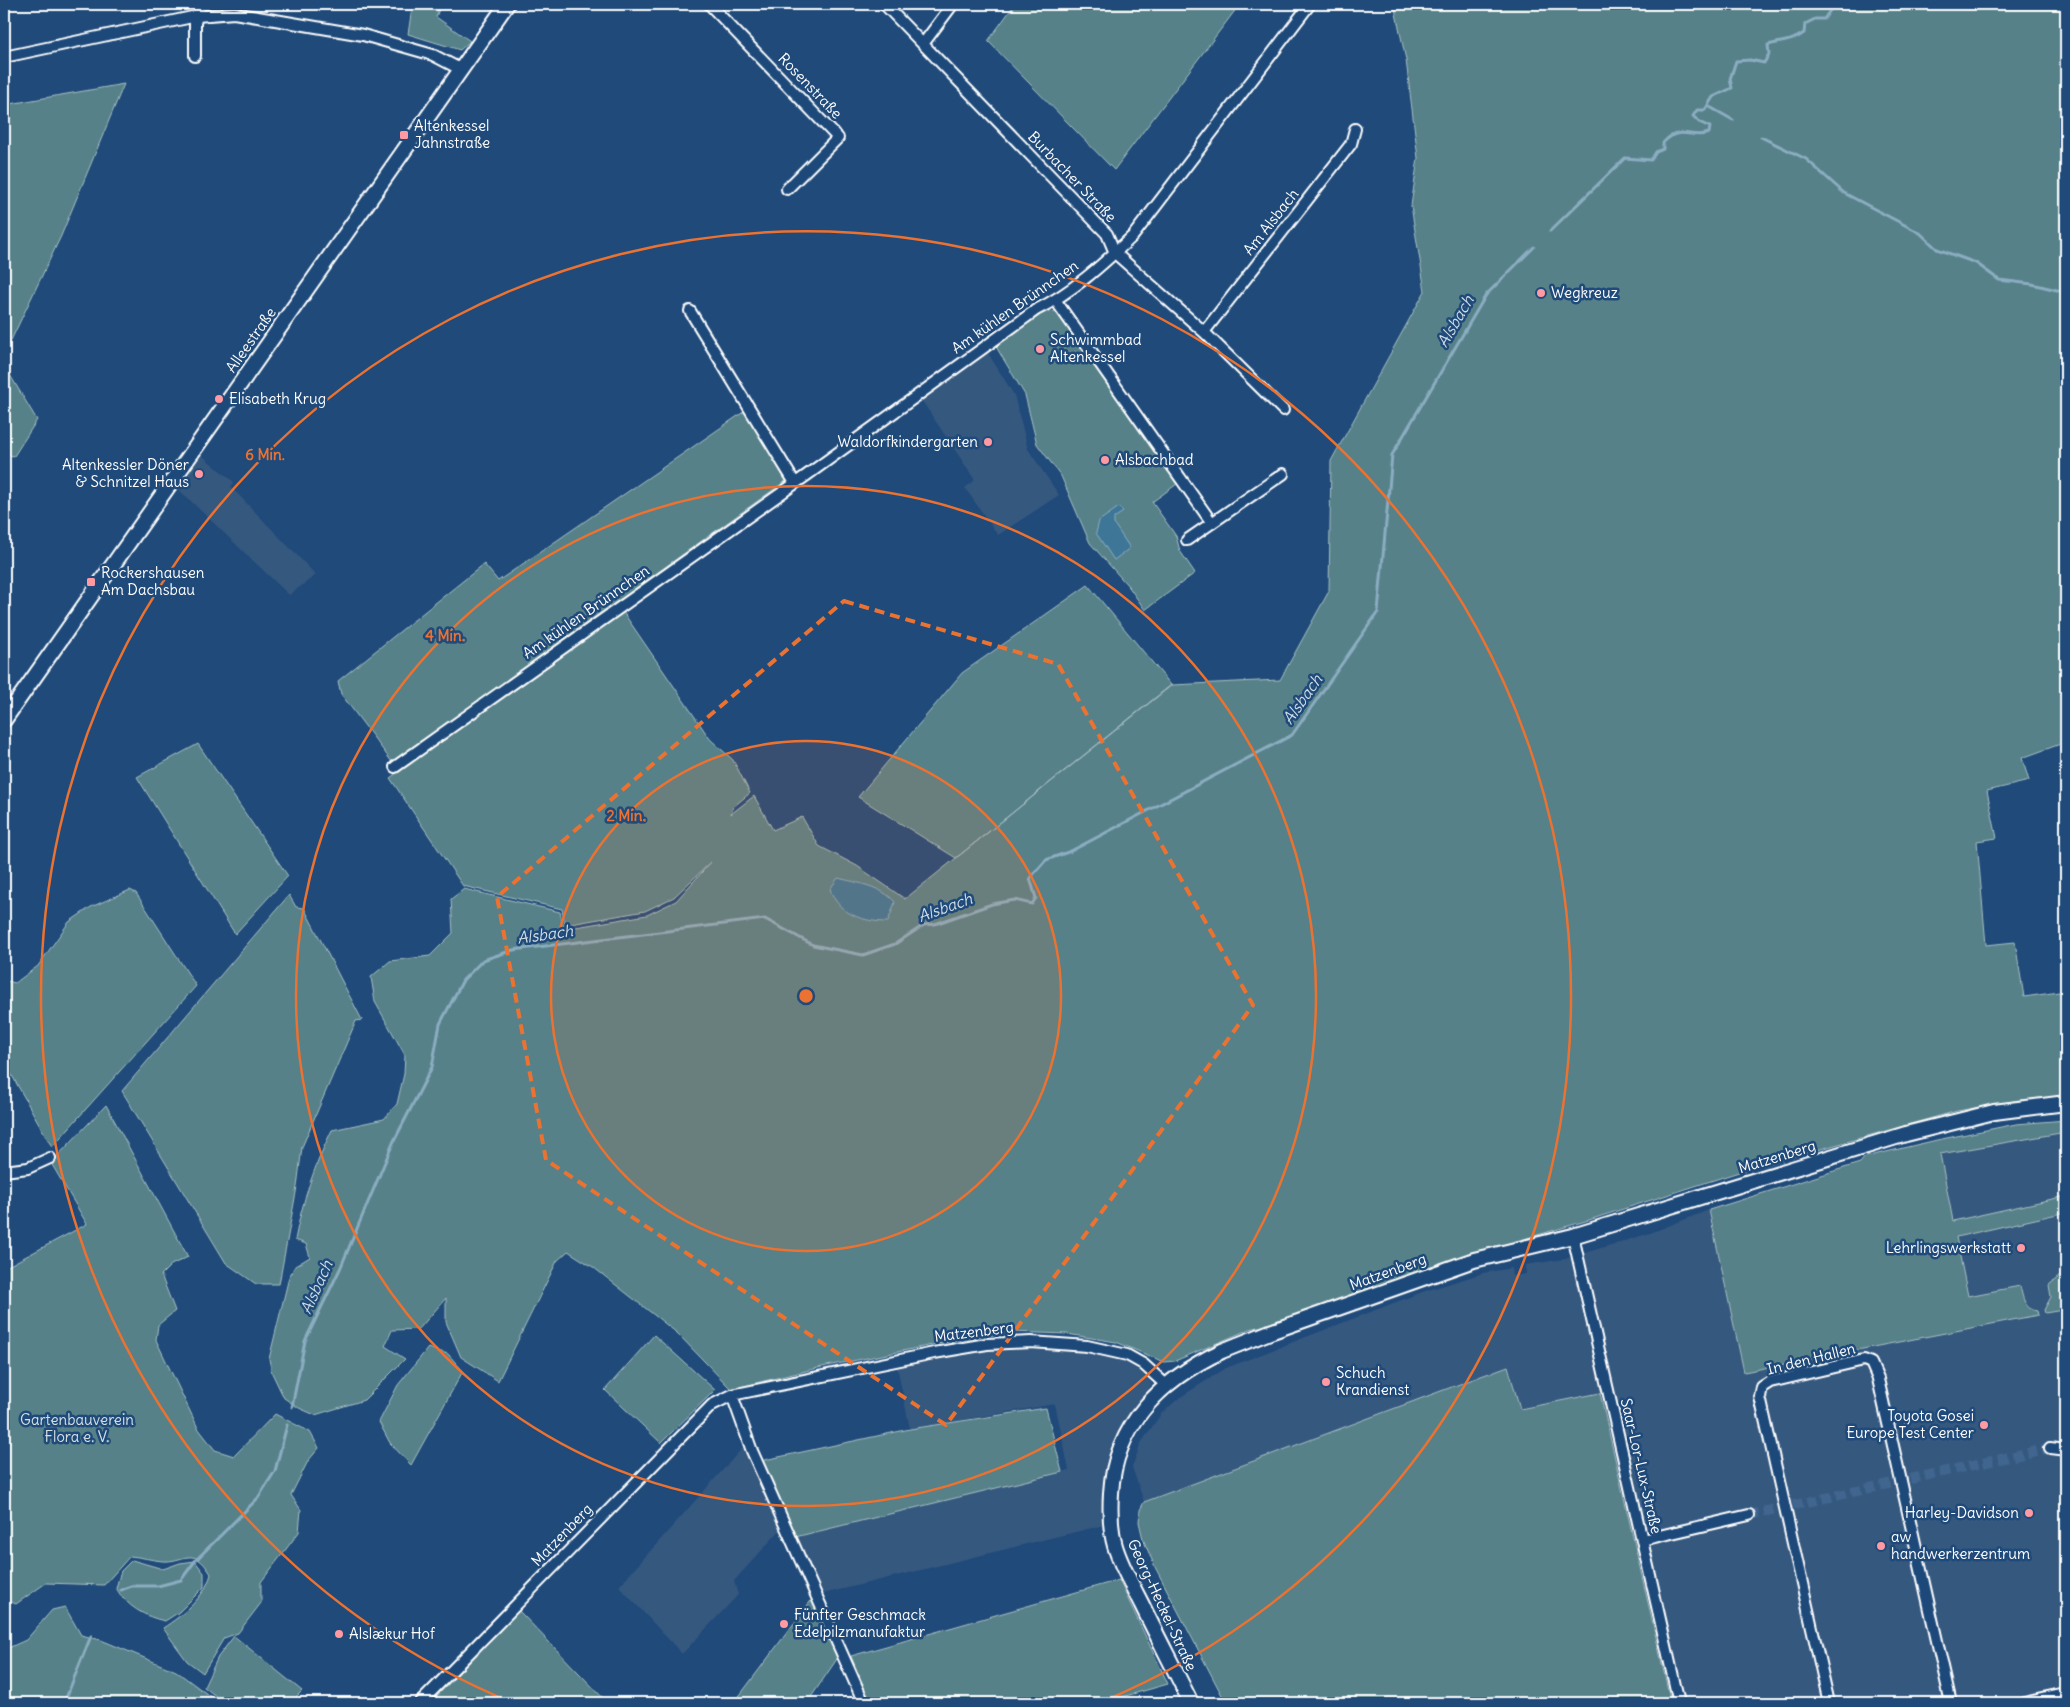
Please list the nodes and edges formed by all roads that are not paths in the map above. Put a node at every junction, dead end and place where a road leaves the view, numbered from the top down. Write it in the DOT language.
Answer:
graph roads {
  1 [pos="200,4"];
  2 [pos="508,4"];
  3 [pos="709,4"];
  4 [pos="884,4"];
  5 [pos="953,4"];
  6 [pos="1310,4"];
  7 [pos="197,16"];
  8 [pos="923,44"];
  9 [pos="194,56"];
  10 [pos="4,57"];
  11 [pos="460,69"];
  12 [pos="1355,129"];
  13 [pos="787,189"];
  14 [pos="1115,253"];
  15 [pos="1056,300"];
  16 [pos="690,311"];
  17 [pos="1204,332"];
  18 [pos="1283,410"];
  19 [pos="1283,474"];
  20 [pos="796,483"];
  21 [pos="1212,523"];
  22 [pos="1187,540"];
  23 [pos="4,720"];
  24 [pos="395,766"];
  25 [pos="2066,1103"];
  26 [pos="50,1158"];
  27 [pos="4,1171"];
  28 [pos="1573,1236"];
  29 [pos="1166,1385"];
  30 [pos="732,1395"];
  31 [pos="2050,1448"];
  32 [pos="2066,1450"];
  33 [pos="1749,1515"];
  34 [pos="1642,1540"];
  35 [pos="2066,1694"];
  36 [pos="420,1703"];
  37 [pos="864,1703"];
  38 [pos="1191,1703"];
  39 [pos="1679,1703"];
  40 [pos="1829,1703"];
  41 [pos="1951,1703"];
  42 [pos="2025,1703"];
  1 -- 7 [label="street"];
  2 -- 11 [label="street, Alleestraße"];
  3 -- 13 [label="street, Rosenstraße"];
  4 -- 8 [label="street, Burbacher Straße"];
  5 -- 8 [label="street"];
  6 -- 14 [label="street, Am kühlen Brünnchen"];
  7 -- 9 [label="street"];
  7 -- 10 [label="street"];
  7 -- 11 [label="street"];
  8 -- 14 [label="street, Burbacher Straße"];
  11 -- 23 [label="street, Alleestraße"];
  12 -- 17 [label="street, Am Alsbach"];
  14 -- 15 [label="street, Am kühlen Brünnchen"];
  14 -- 17 [label="street, Burbacher Straße"];
  15 -- 20 [label="street, Am kühlen Brünnchen"];
  15 -- 21 [label="street"];
  16 -- 20 [label="street"];
  17 -- 18 [label="street, Burbacher Straße"];
  19 -- 21 [label="street"];
  20 -- 24 [label="street, Am kühlen Brünnchen"];
  21 -- 22 [label="street"];
  25 -- 28 [label="street, Matzenberg"];
  26 -- 27 [label="street"];
  28 -- 29 [label="street, Matzenberg"];
  28 -- 34 [label="street, Saar-Lor-Lux-Straße"];
  29 -- 30 [label="street, Matzenberg"];
  29 -- 38 [label="street, Georg-Heckel-Straße"];
  30 -- 36 [label="street, Matzenberg"];
  30 -- 37 [label="street"];
  31 -- 32 [label="street"];
  33 -- 34 [label="street"];
  34 -- 39 [label="street, Saar-Lor-Lux-Straße"];
  35 -- 42 [label="street"];
  40 -- 41 [label="street, In den Hallen"];
}
